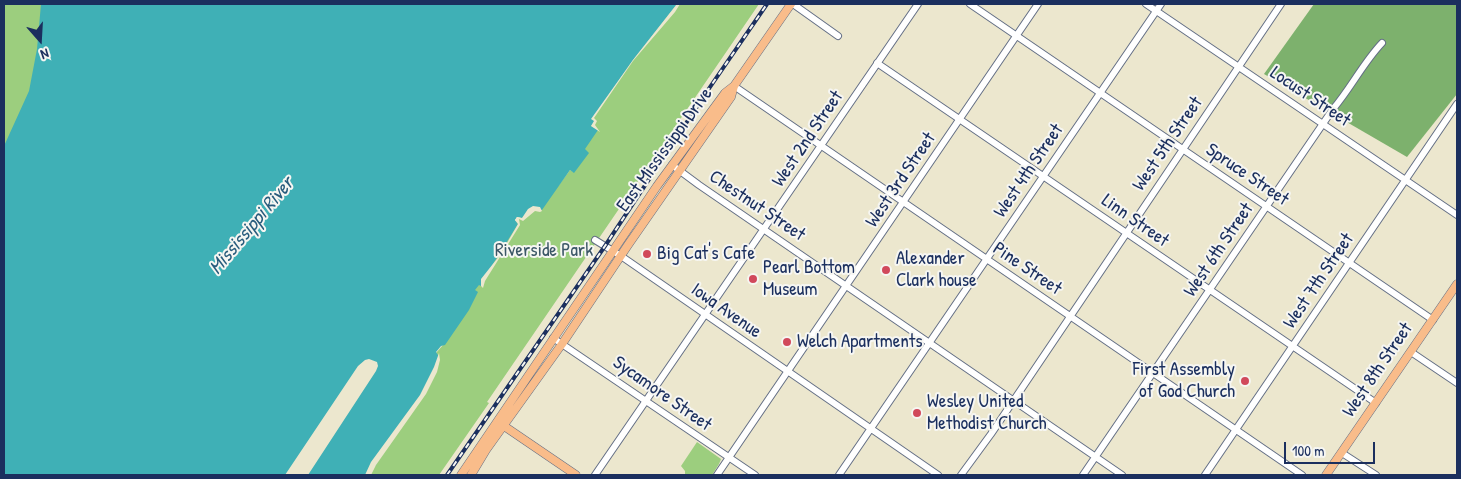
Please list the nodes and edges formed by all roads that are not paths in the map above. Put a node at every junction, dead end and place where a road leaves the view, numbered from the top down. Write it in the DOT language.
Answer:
graph roads {
  1 [pos="792,4"];
  2 [pos="918,4"];
  3 [pos="970,4"];
  4 [pos="1038,4"];
  5 [pos="1146,4"];
  6 [pos="1160,4"];
  7 [pos="1281,4"];
  8 [pos="1156,11"];
  9 [pos="838,36"];
  10 [pos="1016,36"];
  11 [pos="1382,43"];
  12 [pos="877,63"];
  13 [pos="1238,66"];
  14 [pos="734,86"];
  15 [pos="1100,93"];
  16 [pos="1457,104"];
  17 [pos="960,120"];
  18 [pos="1323,124"];
  19 [pos="821,146"];
  20 [pos="1182,150"];
  21 [pos="672,165"];
  22 [pos="680,171"];
  23 [pos="1044,177"];
  24 [pos="1405,180"];
  25 [pos="904,203"];
  26 [pos="1266,207"];
  27 [pos="1457,215"];
  28 [pos="764,230"];
  29 [pos="1127,233"];
  30 [pos="595,240"];
  31 [pos="612,251"];
  32 [pos="621,256"];
  33 [pos="987,260"];
  34 [pos="1350,263"];
  35 [pos="1457,284"];
  36 [pos="846,286"];
  37 [pos="1210,290"];
  38 [pos="705,316"];
  39 [pos="1070,317"];
  40 [pos="1433,320"];
  41 [pos="553,338"];
  42 [pos="930,343"];
  43 [pos="562,344"];
  44 [pos="1292,347"];
  45 [pos="1411,352"];
  46 [pos="788,372"];
  47 [pos="1153,373"];
  48 [pos="1457,383"];
  49 [pos="1013,400"];
  50 [pos="646,401"];
  51 [pos="1376,403"];
  52 [pos="504,426"];
  53 [pos="870,430"];
  54 [pos="1236,430"];
  55 [pos="1342,453"];
  56 [pos="1096,457"];
  57 [pos="730,458"];
  58 [pos="461,475"];
  59 [pos="471,475"];
  60 [pos="576,475"];
  61 [pos="595,475"];
  62 [pos="717,475"];
  63 [pos="755,475"];
  64 [pos="839,475"];
  65 [pos="938,475"];
  66 [pos="961,475"];
  67 [pos="1083,475"];
  68 [pos="1122,475"];
  69 [pos="1205,475"];
  70 [pos="1302,475"];
  71 [pos="1326,475"];
  72 [pos="1376,475"];
  1 -- 9 [label="street"];
  1 -- 14 [label="main road"];
  2 -- 12 [label="street, West 2nd Street"];
  3 -- 10 [label="street, Spruce Street"];
  4 -- 10 [label="street, West 3rd Street"];
  5 -- 8 [label="street, Locust Street"];
  6 -- 8 [label="street, West 4th Street"];
  7 -- 13 [label="street, West 5th Street"];
  8 -- 13 [label="street, Locust Street"];
  8 -- 15 [label="street, West 4th Street"];
  10 -- 15 [label="street, Spruce Street"];
  10 -- 17 [label="street, West 3rd Street"];
  11 -- 18 [label="street, West 6th Street"];
  12 -- 17 [label="street, Linn Street"];
  12 -- 19 [label="street, West 2nd Street"];
  13 -- 18 [label="street, Locust Street"];
  13 -- 20 [label="street, West 5th Street"];
  14 -- 19 [label="street, Pine Street"];
  14 -- 21 [label="main road, East Mississippi Drive"];
  14 -- 22 [label="main road, East Mississippi Drive"];
  15 -- 20 [label="street, Spruce Street"];
  15 -- 23 [label="street, West 4th Street"];
  16 -- 24 [label="street, West 7th Street"];
  17 -- 23 [label="street, Linn Street"];
  17 -- 25 [label="street, West 3rd Street"];
  18 -- 24 [label="street, Locust Street"];
  18 -- 26 [label="street, West 6th Street"];
  19 -- 25 [label="street, Pine Street"];
  19 -- 28 [label="street, West 2nd Street"];
  20 -- 26 [label="street, Spruce Street"];
  20 -- 29 [label="street, West 5th Street"];
  21 -- 22 [label="street, Chestnut Street"];
  21 -- 31 [label="main road, East Mississippi Drive"];
  22 -- 28 [label="street, Chestnut Street"];
  22 -- 32 [label="main road, East Mississippi Drive"];
  23 -- 29 [label="street, Linn Street"];
  23 -- 33 [label="street, West 4th Street"];
  24 -- 27 [label="street, Locust Street"];
  24 -- 34 [label="street, West 7th Street"];
  25 -- 33 [label="street, Pine Street"];
  25 -- 36 [label="street, West 3rd Street"];
  26 -- 34 [label="street, Spruce Street"];
  26 -- 37 [label="street, West 6th Street"];
  28 -- 36 [label="street, Chestnut Street"];
  28 -- 38 [label="street, West 2nd Street"];
  29 -- 37 [label="street, Linn Street"];
  29 -- 39 [label="street, West 5th Street"];
  30 -- 31 [label="street, Iowa Avenue"];
  31 -- 32 [label="street, Iowa Avenue"];
  31 -- 41 [label="main road, East Mississippi Drive"];
  32 -- 38 [label="street, Iowa Avenue"];
  32 -- 43 [label="main road, East Mississippi Drive"];
  33 -- 39 [label="street, Pine Street"];
  33 -- 42 [label="street, West 4th Street"];
  34 -- 40 [label="street, Spruce Street"];
  34 -- 44 [label="street, West 7th Street"];
  35 -- 40 [label="main road, West 8th Street"];
  36 -- 42 [label="street, Chestnut Street"];
  36 -- 46 [label="street, West 3rd Street"];
  37 -- 44 [label="street, Linn Street"];
  37 -- 47 [label="street, West 6th Street"];
  38 -- 46 [label="street, Iowa Avenue"];
  38 -- 50 [label="street, West 2nd Street"];
  39 -- 47 [label="street, Pine Street"];
  39 -- 49 [label="street, West 5th Street"];
  40 -- 45 [label="main road, West 8th Street"];
  41 -- 43 [label="street, Sycamore Street"];
  41 -- 58 [label="main road, East Mississippi Drive"];
  42 -- 49 [label="street, Chestnut Street"];
  42 -- 53 [label="street, West 4th Street"];
  43 -- 50 [label="street, Sycamore Street"];
  43 -- 52 [label="main road, East Mississippi Drive"];
  44 -- 51 [label="street, Linn Street"];
  44 -- 54 [label="street, West 7th Street"];
  45 -- 48 [label="street"];
  45 -- 51 [label="main road, West 8th Street"];
  46 -- 53 [label="street, Iowa Avenue"];
  46 -- 57 [label="street, West 3rd Street"];
  47 -- 54 [label="street, Pine Street"];
  47 -- 56 [label="street, West 6th Street"];
  49 -- 56 [label="street, Chestnut Street"];
  49 -- 66 [label="street, West 5th Street"];
  50 -- 57 [label="street, Sycamore Street"];
  50 -- 61 [label="street, West 2nd Street"];
  51 -- 55 [label="main road, West 8th Street"];
  52 -- 59 [label="main road, East Mississippi Drive"];
  52 -- 60 [label="main road"];
  53 -- 64 [label="street, West 4th Street"];
  53 -- 65 [label="street, Iowa Avenue"];
  54 -- 69 [label="street, West 7th Street"];
  54 -- 70 [label="street, Pine Street"];
  55 -- 71 [label="main road, West 8th Street"];
  55 -- 72 [label="street"];
  56 -- 67 [label="street, West 6th Street"];
  56 -- 68 [label="street, Chestnut Street"];
  57 -- 62 [label="street, West 3rd Street"];
  57 -- 63 [label="street, Sycamore Street"];
}
